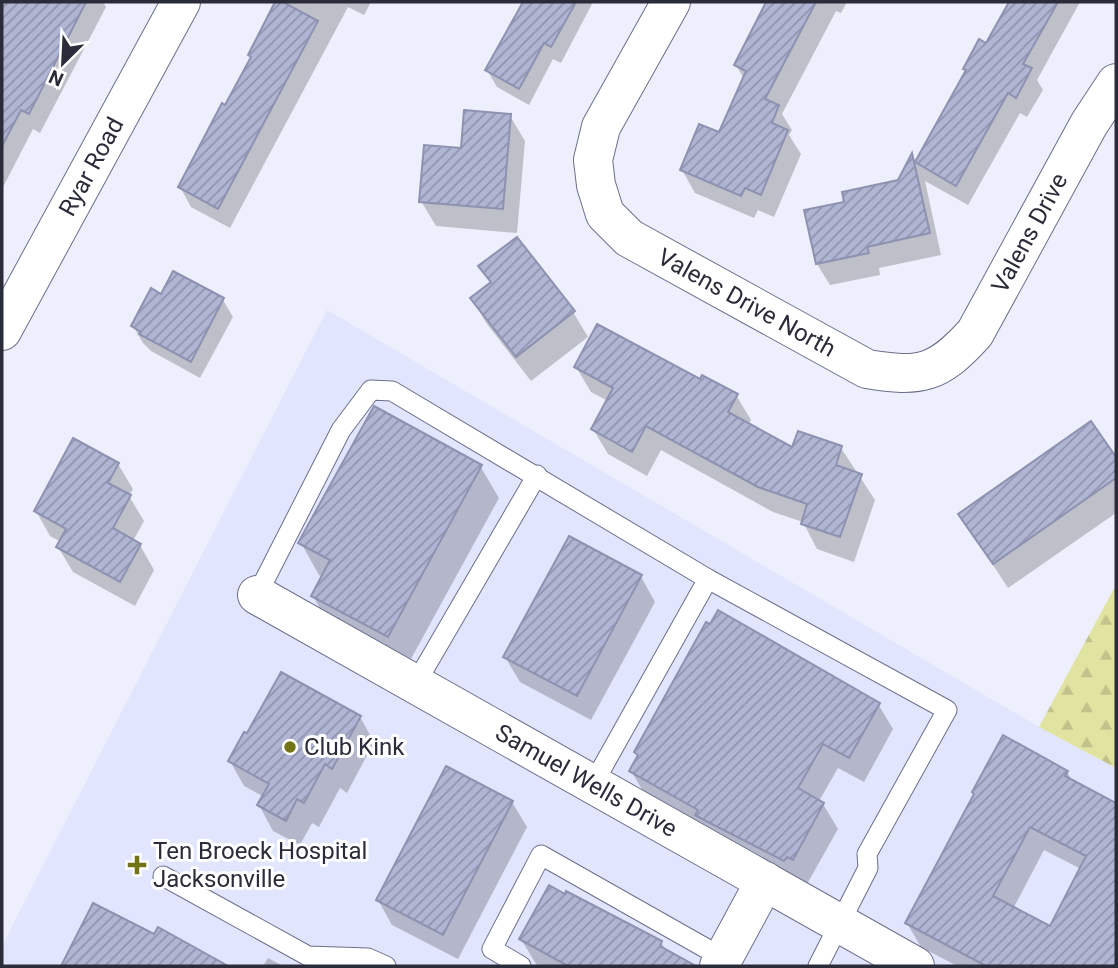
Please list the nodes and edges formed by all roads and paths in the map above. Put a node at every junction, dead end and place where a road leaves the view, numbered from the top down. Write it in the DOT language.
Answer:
graph roads {
  1 [pos="181,2"];
  2 [pos="671,2"];
  3 [pos="1116,83"];
  4 [pos="2,331"];
  5 [pos="929,370"];
  6 [pos="537,475"];
  7 [pos="708,579"];
  8 [pos="257,595"];
  9 [pos="416,683"];
  10 [pos="593,784"];
  11 [pos="163,876"];
  12 [pos="765,881"];
  13 [pos="841,924"];
  14 [pos="721,962"];
  15 [pos="386,966"];
  16 [pos="521,966"];
  17 [pos="818,966"];
  18 [pos="915,966"];
  1 -- 4 [label="street, Ryar Road"];
  2 -- 5 [label="street, Valens Drive North"];
  3 -- 5 [label="street, Valens Drive"];
  6 -- 7 [label="lane"];
  6 -- 8 [label="lane"];
  6 -- 9 [label="lane"];
  7 -- 10 [label="lane"];
  7 -- 13 [label="lane"];
  8 -- 9 [label="street, Samuel Wells Drive"];
  9 -- 10 [label="street, Samuel Wells Drive"];
  10 -- 12 [label="street, Samuel Wells Drive"];
  11 -- 15 [label="lane"];
  12 -- 13 [label="street, Samuel Wells Drive"];
  12 -- 14 [label="street"];
  13 -- 17 [label="lane"];
  13 -- 18 [label="street, Samuel Wells Drive"];
  14 -- 16 [label="lane"];
}
